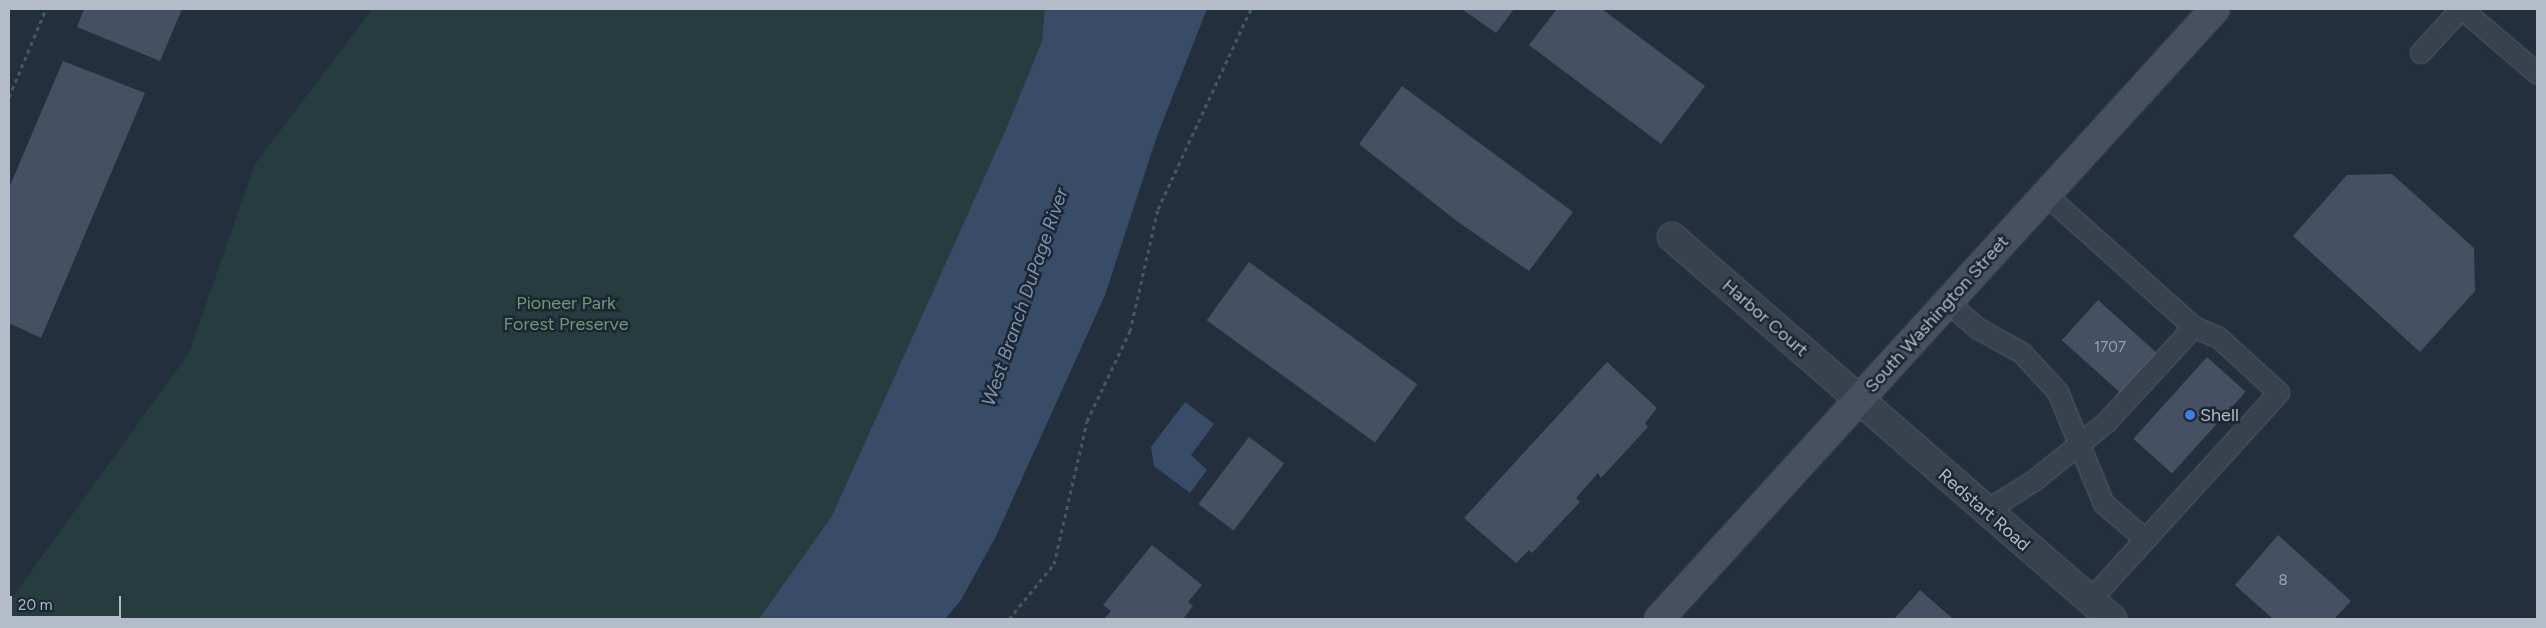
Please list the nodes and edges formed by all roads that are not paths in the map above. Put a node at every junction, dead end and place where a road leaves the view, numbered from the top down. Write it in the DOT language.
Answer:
graph roads {
  1 [pos="2215,9"];
  2 [pos="2462,9"];
  3 [pos="2421,53"];
  4 [pos="2537,73"];
  5 [pos="2045,194"];
  6 [pos="1672,237"];
  7 [pos="1948,302"];
  8 [pos="2194,327"];
  9 [pos="1859,399"];
  10 [pos="2077,446"];
  11 [pos="1986,511"];
  12 [pos="2145,539"];
  13 [pos="2090,601"];
  14 [pos="1659,619"];
  15 [pos="2112,619"];
  1 -- 5 [label="main road, South Washington Street"];
  2 -- 3 [label="lane"];
  2 -- 4 [label="lane"];
  5 -- 7 [label="main road, South Washington Street"];
  5 -- 8 [label="lane"];
  6 -- 9 [label="street, Harbor Court"];
  7 -- 9 [label="main road, South Washington Street"];
  7 -- 10 [label="lane"];
  8 -- 10 [label="lane"];
  8 -- 12 [label="lane"];
  9 -- 11 [label="street, Redstart Road"];
  9 -- 14 [label="main road, South Washington Street"];
  10 -- 11 [label="lane"];
  10 -- 12 [label="lane"];
  11 -- 13 [label="street, Redstart Road"];
  12 -- 13 [label="lane"];
  13 -- 15 [label="street, Redstart Road"];
}
